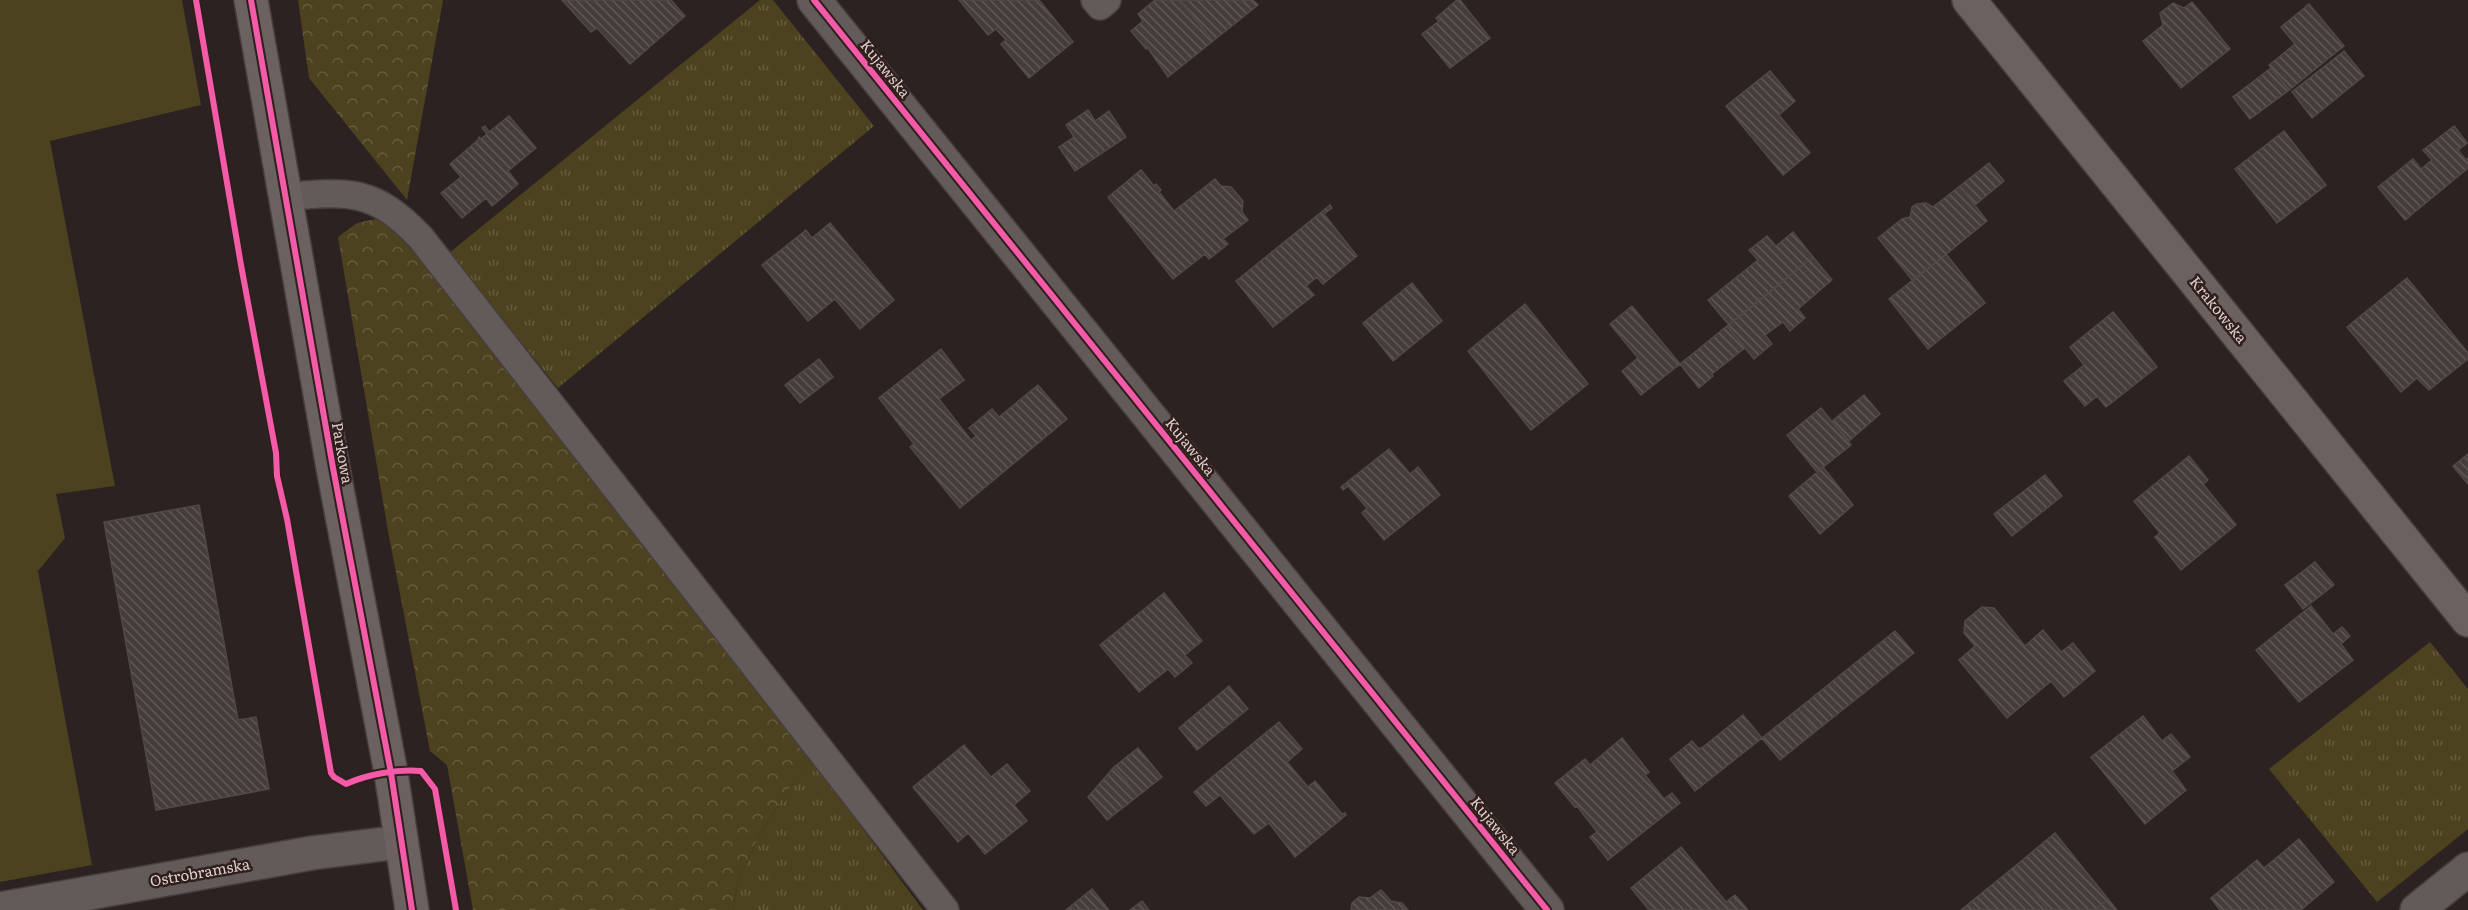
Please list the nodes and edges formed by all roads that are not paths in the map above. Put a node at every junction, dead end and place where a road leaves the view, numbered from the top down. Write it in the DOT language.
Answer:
graph roads {
  1 [pos="251,0"];
  2 [pos="814,0"];
  3 [pos="1095,0"];
  4 [pos="1107,0"];
  5 [pos="1969,0"];
  6 [pos="284,196"];
  7 [pos="2468,620"];
  8 [pos="400,842"];
  9 [pos="2468,869"];
  10 [pos="0,909"];
  11 [pos="412,910"];
  12 [pos="945,910"];
  13 [pos="1547,910"];
  14 [pos="2417,910"];
  1 -- 6 [label="street, Parkowa"];
  2 -- 13 [label="street, Kujawska"];
  3 -- 4 [label="lane"];
  5 -- 7 [label="street, Krakowska"];
  6 -- 8 [label="street, Parkowa"];
  6 -- 12 [label="lane"];
  8 -- 10 [label="street, Ostrobramska"];
  8 -- 11 [label="street, Parkowa"];
  9 -- 14 [label="street"];
}
